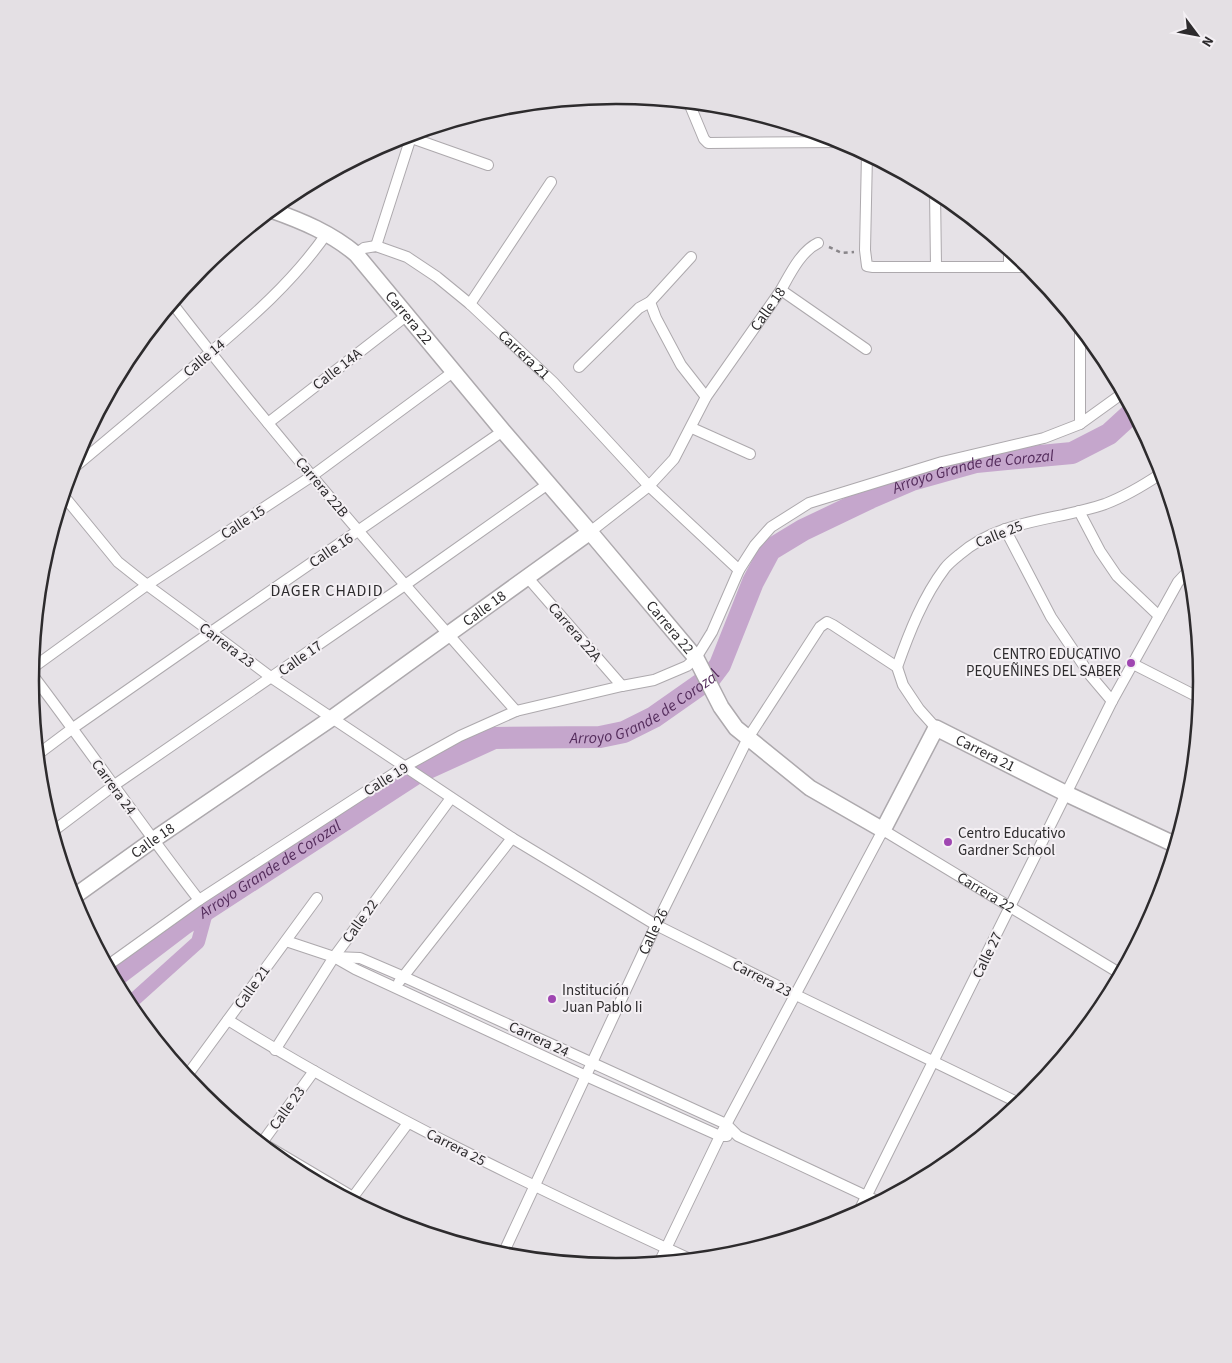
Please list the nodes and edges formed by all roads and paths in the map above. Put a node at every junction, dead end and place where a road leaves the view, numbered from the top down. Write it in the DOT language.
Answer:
graph roads {
  1 [pos="692,109"];
  2 [pos="419,139"];
  3 [pos="821,142"];
  4 [pos="408,143"];
  5 [pos="867,162"];
  6 [pos="488,165"];
  7 [pos="551,182"];
  8 [pos="935,201"];
  9 [pos="280,213"];
  10 [pos="327,233"];
  11 [pos="818,242"];
  12 [pos="376,246"];
  13 [pos="865,250"];
  14 [pos="356,254"];
  15 [pos="691,257"];
  16 [pos="1009,259"];
  17 [pos="936,266"];
  18 [pos="1009,266"];
  19 [pos="1017,266"];
  20 [pos="781,290"];
  21 [pos="650,302"];
  22 [pos="470,304"];
  23 [pos="176,308"];
  24 [pos="406,316"];
  25 [pos="1080,338"];
  26 [pos="866,349"];
  27 [pos="210,353"];
  28 [pos="579,367"];
  29 [pos="453,372"];
  30 [pos="706,397"];
  31 [pos="1118,397"];
  32 [pos="268,423"];
  33 [pos="1080,424"];
  34 [pos="692,428"];
  35 [pos="503,432"];
  36 [pos="750,454"];
  37 [pos="84,460"];
  38 [pos="312,476"];
  39 [pos="1156,477"];
  40 [pos="548,484"];
  41 [pos="649,486"];
  42 [pos="68,501"];
  43 [pos="1079,511"];
  44 [pos="1005,529"];
  45 [pos="359,531"];
  46 [pos="590,532"];
  47 [pos="739,570"];
  48 [pos="1183,576"];
  49 [pos="528,578"];
  50 [pos="146,585"];
  51 [pos="405,585"];
  52 [pos="1159,616"];
  53 [pos="211,632"];
  54 [pos="447,634"];
  55 [pos="1133,664"];
  56 [pos="39,665"];
  57 [pos="700,665"];
  58 [pos="897,667"];
  59 [pos="272,678"];
  60 [pos="39,682"];
  61 [pos="622,686"];
  62 [pos="1193,694"];
  63 [pos="1112,701"];
  64 [pos="516,712"];
  65 [pos="332,718"];
  66 [pos="73,728"];
  67 [pos="936,728"];
  68 [pos="748,738"];
  69 [pos="43,750"];
  70 [pos="408,769"];
  71 [pos="113,786"];
  72 [pos="1067,794"];
  73 [pos="451,798"];
  74 [pos="57,828"];
  75 [pos="883,830"];
  76 [pos="512,838"];
  77 [pos="152,840"];
  78 [pos="1171,842"];
  79 [pos="79,893"];
  80 [pos="317,898"];
  81 [pos="199,900"];
  82 [pos="1011,906"];
  83 [pos="656,925"];
  84 [pos="286,941"];
  85 [pos="334,957"];
  86 [pos="112,962"];
  87 [pos="1116,971"];
  88 [pos="402,976"];
  89 [pos="396,987"];
  90 [pos="796,995"];
  91 [pos="228,1020"];
  92 [pos="276,1050"];
  93 [pos="934,1062"];
  94 [pos="592,1063"];
  95 [pos="190,1071"];
  96 [pos="314,1071"];
  97 [pos="586,1076"];
  98 [pos="1013,1100"];
  99 [pos="408,1123"];
  100 [pos="726,1124"];
  101 [pos="720,1136"];
  102 [pos="738,1136"];
  103 [pos="265,1139"];
  104 [pos="536,1187"];
  105 [pos="354,1195"];
  106 [pos="867,1196"];
  107 [pos="872,1198"];
  108 [pos="864,1203"];
  109 [pos="506,1248"];
  110 [pos="666,1248"];
  111 [pos="681,1255"];
  112 [pos="662,1257"];
  1 -- 3 [label="street"];
  2 -- 6 [label="street"];
  4 -- 12 [label="street"];
  5 -- 13 [label="street"];
  7 -- 22 [label="street"];
  8 -- 17 [label="street"];
  9 -- 10 [label="street"];
  10 -- 14 [label="street"];
  10 -- 27 [label="street, Calle 14"];
  11 -- 13 [label="path"];
  11 -- 20 [label="street, Calle 18"];
  12 -- 14 [label="street"];
  12 -- 22 [label="street, Carrera 21"];
  13 -- 17 [label="street"];
  14 -- 24 [label="street, Carrera 22"];
  15 -- 21 [label="street"];
  16 -- 18 [label="street"];
  17 -- 18 [label="street"];
  18 -- 19 [label="street"];
  20 -- 26 [label="street"];
  20 -- 30 [label="street, Calle 18"];
  21 -- 28 [label="street"];
  21 -- 30 [label="street"];
  22 -- 41 [label="street, Carrera 21"];
  23 -- 27 [label="street, Carrera 22B"];
  24 -- 29 [label="street, Carrera 22"];
  24 -- 32 [label="street, Calle 14A"];
  25 -- 33 [label="street"];
  27 -- 32 [label="street, Carrera 22B"];
  27 -- 37 [label="street, Calle 14"];
  29 -- 35 [label="street, Carrera 22"];
  29 -- 38 [label="street, Calle 15"];
  30 -- 34 [label="street, Calle 18"];
  31 -- 33 [label="street"];
  32 -- 38 [label="street, Carrera 22B"];
  33 -- 47 [label="street"];
  34 -- 36 [label="street"];
  34 -- 41 [label="street, Calle 18"];
  35 -- 40 [label="street, Carrera 22"];
  35 -- 45 [label="street, Calle 16"];
  38 -- 45 [label="street, Carrera 22B"];
  38 -- 50 [label="street, Calle 15"];
  39 -- 43 [label="street, Calle 25"];
  40 -- 46 [label="street, Carrera 22"];
  40 -- 51 [label="street, Calle 17"];
  41 -- 46 [label="street, Calle 18"];
  41 -- 47 [label="street, Carrera 21"];
  42 -- 50 [label="street, Carrera 23"];
  43 -- 44 [label="street, Calle 25"];
  43 -- 52 [label="street"];
  44 -- 58 [label="street, Calle 25"];
  44 -- 63 [label="street"];
  45 -- 51 [label="street, Carrera 22B"];
  45 -- 53 [label="street, Calle 16"];
  46 -- 49 [label="street, Calle 18"];
  46 -- 57 [label="street, Carrera 22"];
  47 -- 57 [label="street"];
  48 -- 52 [label="street, Calle 27"];
  49 -- 54 [label="street, Calle 18"];
  49 -- 61 [label="street, Carrera 22A"];
  50 -- 53 [label="street, Carrera 23"];
  50 -- 56 [label="street, Calle 15"];
  51 -- 54 [label="street, Carrera 22B"];
  51 -- 59 [label="street, Calle 17"];
  52 -- 55 [label="street, Calle 27"];
  53 -- 59 [label="street, Carrera 23"];
  53 -- 66 [label="street, Calle 16"];
  54 -- 64 [label="street, Carrera 22B"];
  54 -- 65 [label="street, Calle 18"];
  55 -- 62 [label="street"];
  55 -- 63 [label="street, Calle 27"];
  57 -- 61 [label="street, Calle 19"];
  57 -- 68 [label="street, Carrera 22"];
  58 -- 67 [label="street, Carrera 21"];
  58 -- 68 [label="street, Calle 26"];
  59 -- 65 [label="street, Carrera 23"];
  59 -- 71 [label="street, Calle 17"];
  60 -- 66 [label="street, Carrera 24"];
  61 -- 64 [label="street, Calle 19"];
  63 -- 72 [label="street, Calle 27"];
  64 -- 70 [label="street, Calle 19"];
  65 -- 70 [label="street, Carrera 23"];
  65 -- 77 [label="street, Calle 18"];
  66 -- 69 [label="street, Calle 16"];
  66 -- 71 [label="street, Carrera 24"];
  67 -- 72 [label="street, Carrera 21"];
  67 -- 75 [label="street"];
  68 -- 75 [label="street, Carrera 22"];
  68 -- 83 [label="street, Calle 26"];
  70 -- 73 [label="street, Carrera 23"];
  70 -- 81 [label="street, Calle 19"];
  71 -- 74 [label="street, Calle 17"];
  71 -- 77 [label="street, Carrera 24"];
  72 -- 78 [label="street, Carrera 21"];
  72 -- 82 [label="street, Calle 27"];
  73 -- 76 [label="street, Carrera 23"];
  73 -- 85 [label="street, Calle 22"];
  75 -- 82 [label="street, Carrera 22"];
  75 -- 90 [label="street"];
  76 -- 83 [label="street, Carrera 23"];
  76 -- 88 [label="street"];
  77 -- 79 [label="street, Calle 18"];
  77 -- 81 [label="street, Carrera 24"];
  80 -- 84 [label="street, Calle 21"];
  81 -- 86 [label="street, Calle 19"];
  82 -- 87 [label="street, Carrera 22"];
  82 -- 93 [label="street, Calle 27"];
  83 -- 90 [label="street, Carrera 23"];
  83 -- 94 [label="street, Calle 26"];
  84 -- 85 [label="street, Carrera 24"];
  84 -- 91 [label="street, Calle 21"];
  85 -- 88 [label="street, Carrera 24"];
  85 -- 89 [label="street, Carrera 24"];
  85 -- 92 [label="street, Calle 22"];
  88 -- 89 [label="street"];
  88 -- 94 [label="street, Carrera 24"];
  89 -- 97 [label="street, Carrera 24"];
  90 -- 93 [label="street, Carrera 23"];
  90 -- 100 [label="street"];
  91 -- 92 [label="street, Carrera 25"];
  91 -- 95 [label="street, Calle 21"];
  92 -- 96 [label="street, Carrera 25"];
  93 -- 98 [label="street, Carrera 23"];
  93 -- 106 [label="street, Calle 27"];
  94 -- 97 [label="street, Calle 26"];
  94 -- 100 [label="street, Carrera 24"];
  96 -- 99 [label="street, Carrera 25"];
  96 -- 103 [label="street, Calle 23"];
  97 -- 101 [label="street, Carrera 24"];
  97 -- 104 [label="street, Calle 26"];
  99 -- 104 [label="street, Carrera 25"];
  99 -- 105 [label="street"];
  100 -- 101 [label="street"];
  100 -- 102 [label="street, Carrera 24"];
  101 -- 102 [label="street, Carrera 24"];
  101 -- 110 [label="street"];
  102 -- 106 [label="street, Carrera 24"];
  104 -- 109 [label="street, Calle 26"];
  104 -- 110 [label="street, Carrera 25"];
  106 -- 107 [label="street, Carrera 24"];
  106 -- 108 [label="street, Calle 27"];
  110 -- 111 [label="street, Carrera 25"];
  110 -- 112 [label="street"];
}
